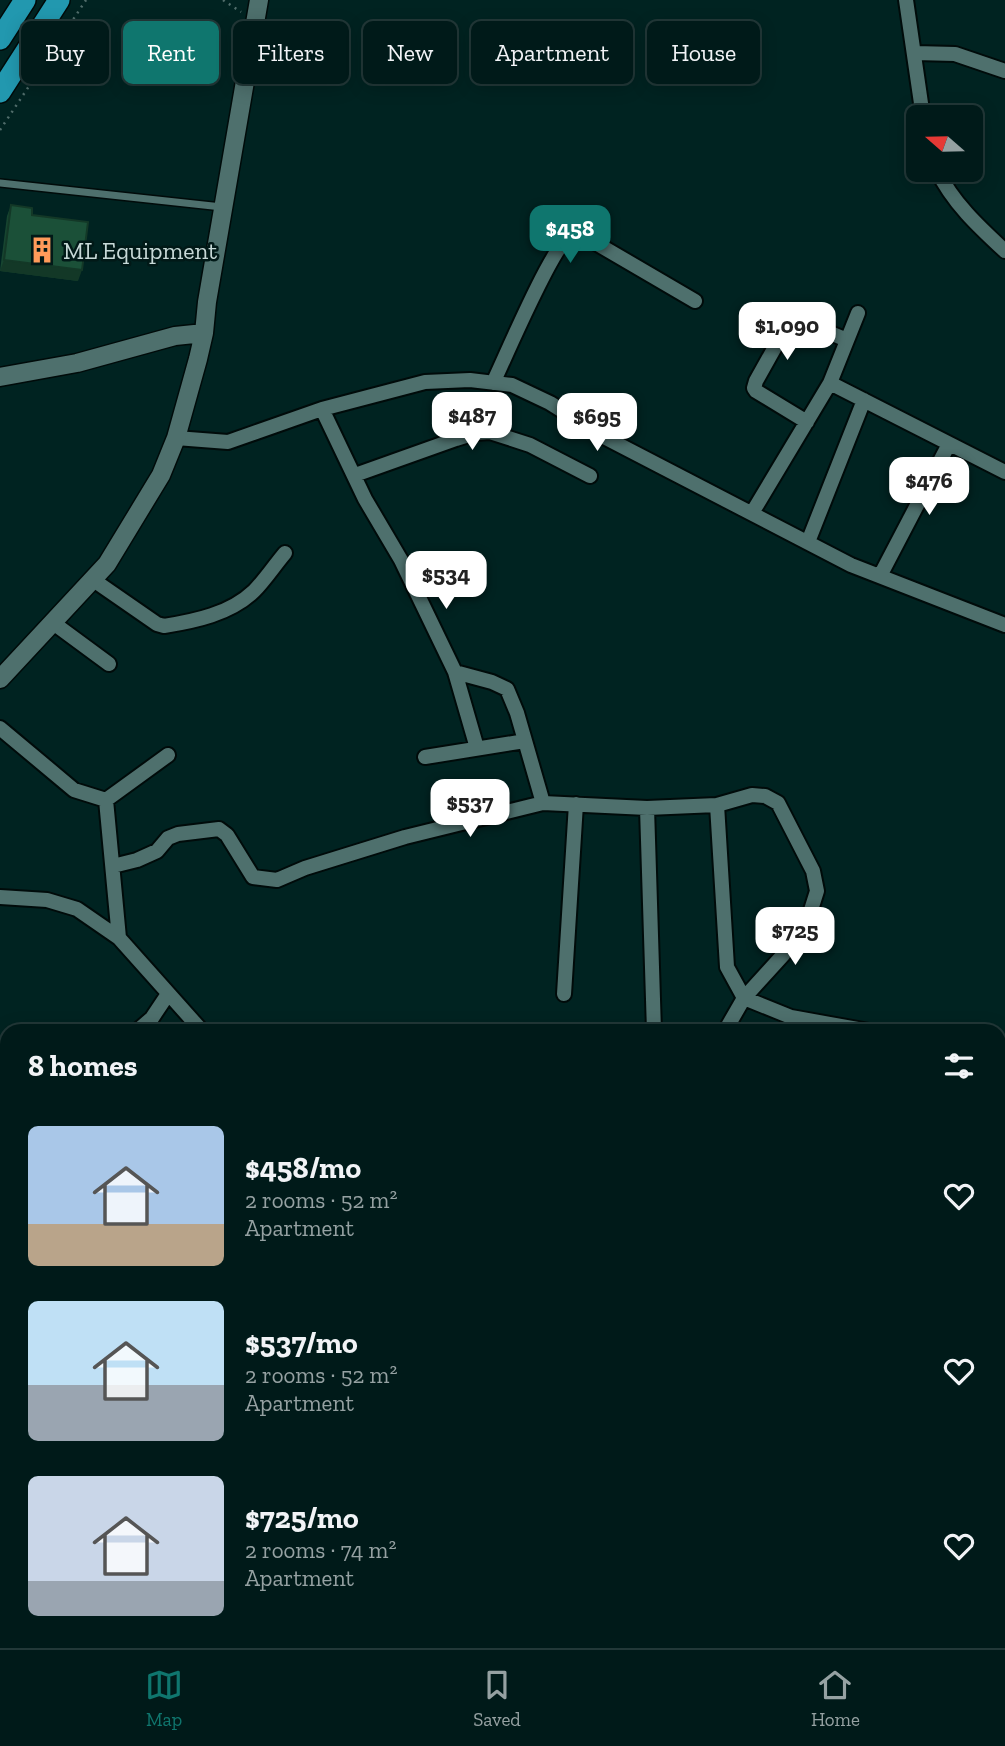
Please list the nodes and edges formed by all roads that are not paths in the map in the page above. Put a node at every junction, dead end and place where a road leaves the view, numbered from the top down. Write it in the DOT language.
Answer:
graph roads {
  1 [pos="25,0"];
  2 [pos="59,0"];
  3 [pos="259,0"];
  4 [pos="906,0"];
  5 [pos="0,39"];
  6 [pos="915,53"];
  7 [pos="1005,71"];
  8 [pos="0,92"];
  9 [pos="922,105"];
  10 [pos="942,182"];
  11 [pos="0,183"];
  12 [pos="223,207"];
  13 [pos="1005,251"];
  14 [pos="695,302"];
  15 [pos="858,313"];
  16 [pos="204,333"];
  17 [pos="847,340"];
  18 [pos="0,377"];
  19 [pos="493,383"];
  20 [pos="830,383"];
  21 [pos="864,400"];
  22 [pos="322,409"];
  23 [pos="807,422"];
  24 [pos="176,438"];
  25 [pos="949,443"];
  26 [pos="1005,472"];
  27 [pos="355,475"];
  28 [pos="590,476"];
  29 [pos="752,513"];
  30 [pos="808,542"];
  31 [pos="285,553"];
  32 [pos="880,576"];
  33 [pos="92,579"];
  34 [pos="52,622"];
  35 [pos="1005,625"];
  36 [pos="109,664"];
  37 [pos="455,672"];
  38 [pos="0,678"];
  39 [pos="0,727"];
  40 [pos="525,741"];
  41 [pos="477,748"];
  42 [pos="168,755"];
  43 [pos="425,757"];
  44 [pos="106,800"];
  45 [pos="543,803"];
  46 [pos="576,804"];
  47 [pos="717,805"];
  48 [pos="648,807"];
  49 [pos="113,866"];
  50 [pos="0,897"];
  51 [pos="119,938"];
  52 [pos="168,994"];
  53 [pos="564,994"];
  54 [pos="744,998"];
  55 [pos="145,1024"];
  56 [pos="196,1024"];
  57 [pos="654,1024"];
  58 [pos="729,1024"];
  59 [pos="800,1024"];
  1 -- 5 [label="highway"];
  2 -- 8 [label="highway"];
  3 -- 12 [label="street"];
  4 -- 6 [label="street"];
  6 -- 7 [label="street"];
  6 -- 9 [label="street"];
  10 -- 13 [label="street"];
  11 -- 12 [label="lane"];
  12 -- 16 [label="street"];
  14 -- 19 [label="street"];
  15 -- 17 [label="street"];
  16 -- 18 [label="street"];
  16 -- 24 [label="street"];
  17 -- 20 [label="street"];
  17 -- 23 [label="street"];
  19 -- 22 [label="street"];
  19 -- 29 [label="street"];
  20 -- 21 [label="street"];
  20 -- 23 [label="street"];
  21 -- 25 [label="street"];
  21 -- 30 [label="street"];
  22 -- 24 [label="street"];
  22 -- 27 [label="street"];
  23 -- 29 [label="street"];
  24 -- 33 [label="street"];
  25 -- 26 [label="street"];
  25 -- 32 [label="street"];
  27 -- 28 [label="street"];
  27 -- 37 [label="street"];
  29 -- 30 [label="street"];
  30 -- 32 [label="street"];
  31 -- 33 [label="street"];
  32 -- 35 [label="street"];
  33 -- 34 [label="street"];
  34 -- 36 [label="street"];
  34 -- 38 [label="street"];
  37 -- 40 [label="street"];
  37 -- 41 [label="street"];
  39 -- 44 [label="street"];
  40 -- 41 [label="street"];
  40 -- 45 [label="street"];
  41 -- 43 [label="street"];
  42 -- 44 [label="street"];
  44 -- 49 [label="street"];
  45 -- 46 [label="street"];
  45 -- 49 [label="street"];
  46 -- 48 [label="street"];
  46 -- 53 [label="street"];
  47 -- 48 [label="street"];
  47 -- 54 [label="street"];
  47 -- 54 [label="street"];
  48 -- 57 [label="street"];
  49 -- 51 [label="street"];
  50 -- 51 [label="street"];
  51 -- 52 [label="street"];
  52 -- 55 [label="street"];
  52 -- 56 [label="street"];
  54 -- 58 [label="street"];
  54 -- 59 [label="street"];
}
